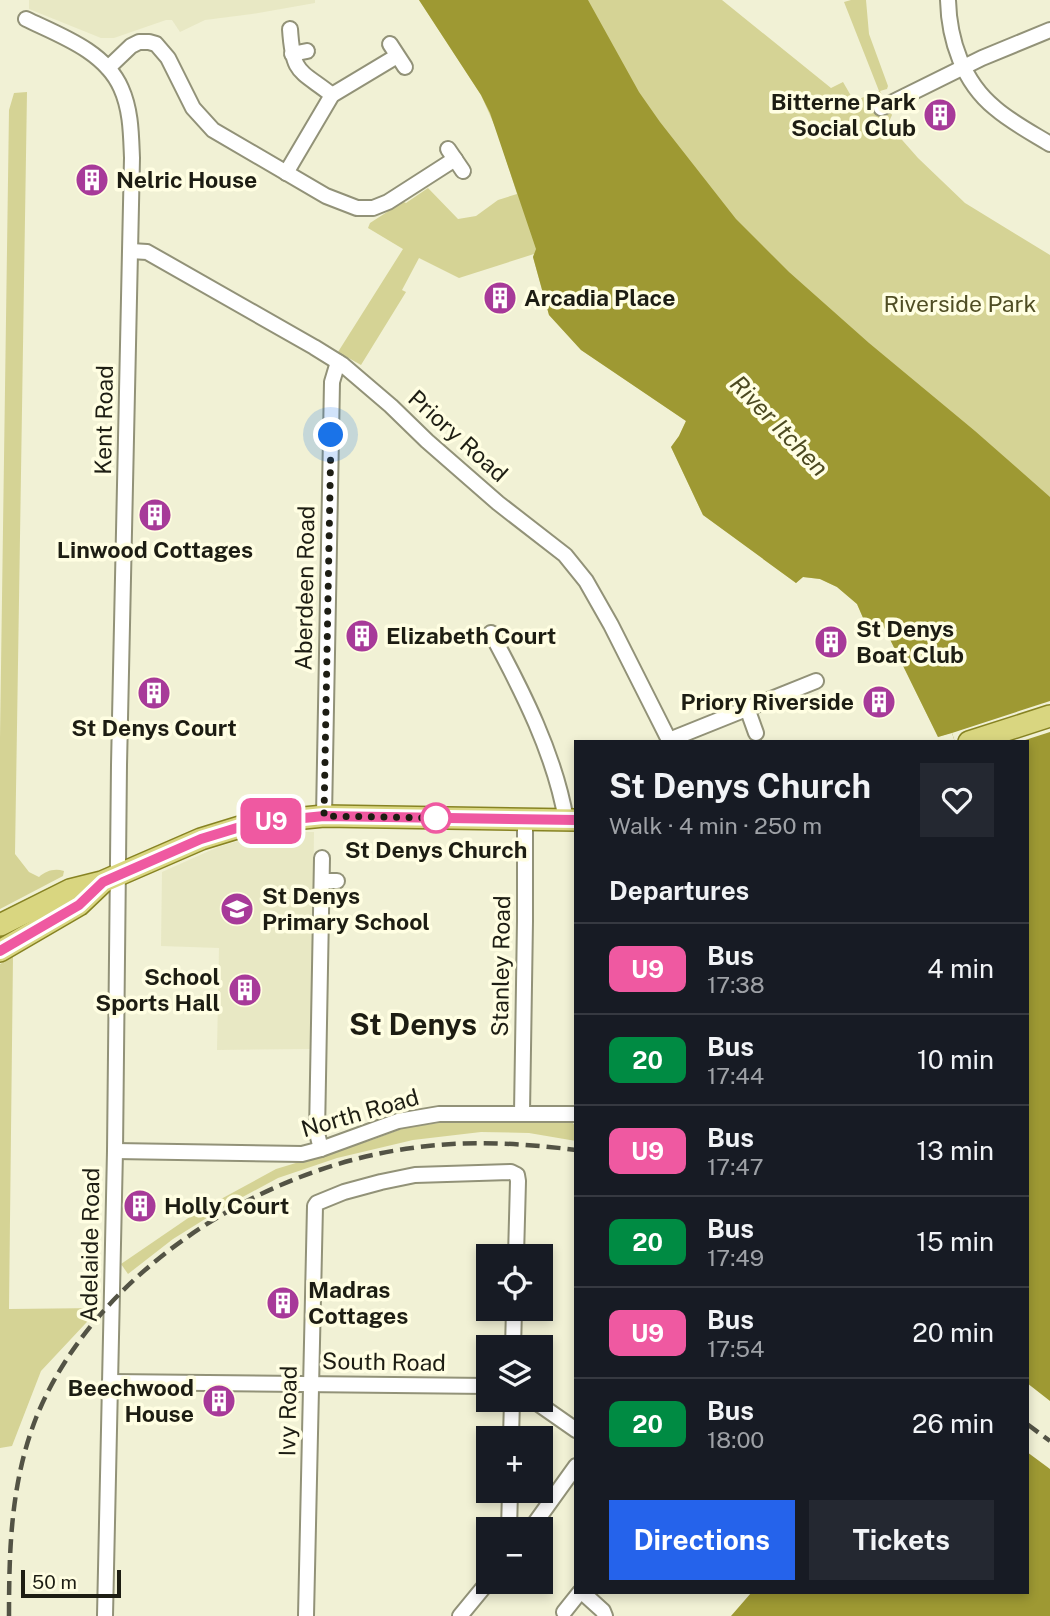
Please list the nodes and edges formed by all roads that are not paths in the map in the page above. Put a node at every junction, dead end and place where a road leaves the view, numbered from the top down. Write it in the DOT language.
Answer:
graph roads {
  1 [pos="948,0"];
  2 [pos="26,19"];
  3 [pos="290,29"];
  4 [pos="1050,30"];
  5 [pos="397,56"];
  6 [pos="108,68"];
  7 [pos="963,68"];
  8 [pos="332,95"];
  9 [pos="881,108"];
  10 [pos="1050,144"];
  11 [pos="455,160"];
  12 [pos="286,173"];
  13 [pos="131,251"];
  14 [pos="338,362"];
  15 [pos="491,633"];
  16 [pos="816,681"];
  17 [pos="747,708"];
  18 [pos="1050,716"];
  19 [pos="757,733"];
  20 [pos="668,740"];
  21 [pos="671,740"];
  22 [pos="976,740"];
  23 [pos="324,816"];
  24 [pos="525,819"];
  25 [pos="571,820"];
  26 [pos="322,858"];
  27 [pos="110,878"];
  28 [pos="322,881"];
  29 [pos="337,881"];
  30 [pos="0,925"];
  31 [pos="7,947"];
  32 [pos="522,1113"];
  33 [pos="574,1114"];
  34 [pos="321,1149"];
  35 [pos="115,1151"];
  36 [pos="516,1244"];
  37 [pos="110,1382"];
  38 [pos="312,1384"];
  39 [pos="476,1386"];
  40 [pos="550,1412"];
  41 [pos="574,1429"];
  42 [pos="571,1484"];
  43 [pos="542,1517"];
  44 [pos="478,1594"];
  45 [pos="579,1594"];
  46 [pos="583,1594"];
  47 [pos="564,1612"];
  48 [pos="105,1616"];
  49 [pos="306,1616"];
  50 [pos="460,1616"];
  51 [pos="605,1616"];
  1 -- 7 [label="street"];
  2 -- 6 [label="street, Kent Road"];
  3 -- 8 [label="street"];
  4 -- 7 [label="street"];
  5 -- 8 [label="street"];
  6 -- 12 [label="street"];
  6 -- 13 [label="street, Kent Road"];
  7 -- 9 [label="street"];
  7 -- 10 [label="street"];
  8 -- 12 [label="street"];
  11 -- 12 [label="street"];
  13 -- 14 [label="street, Priory Road"];
  13 -- 27 [label="street, Kent Road"];
  14 -- 20 [label="street, Priory Road"];
  14 -- 23 [label="street, Aberdeen Road"];
  15 -- 25 [label="street"];
  16 -- 17 [label="street"];
  17 -- 19 [label="street"];
  17 -- 21 [label="street"];
  18 -- 22 [label="main road"];
  23 -- 24 [label="main road"];
  23 -- 27 [label="main road"];
  24 -- 25 [label="main road"];
  24 -- 32 [label="street, Stanley Road"];
  26 -- 28 [label="street"];
  27 -- 30 [label="main road"];
  27 -- 31 [label="main road"];
  27 -- 35 [label="street, Adelaide Road"];
  28 -- 29 [label="street"];
  28 -- 34 [label="street"];
  32 -- 33 [label="street, North Road"];
  32 -- 34 [label="street, North Road"];
  34 -- 35 [label="street, North Road"];
  35 -- 37 [label="street, Adelaide Road"];
  36 -- 38 [label="street, Ivy Road"];
  37 -- 38 [label="street, South Road"];
  37 -- 48 [label="street, Adelaide Road"];
  38 -- 39 [label="street, South Road"];
  38 -- 49 [label="street, Ivy Road"];
  40 -- 41 [label="street"];
  42 -- 43 [label="street"];
  44 -- 50 [label="street"];
  45 -- 47 [label="street"];
  46 -- 51 [label="street"];
}
